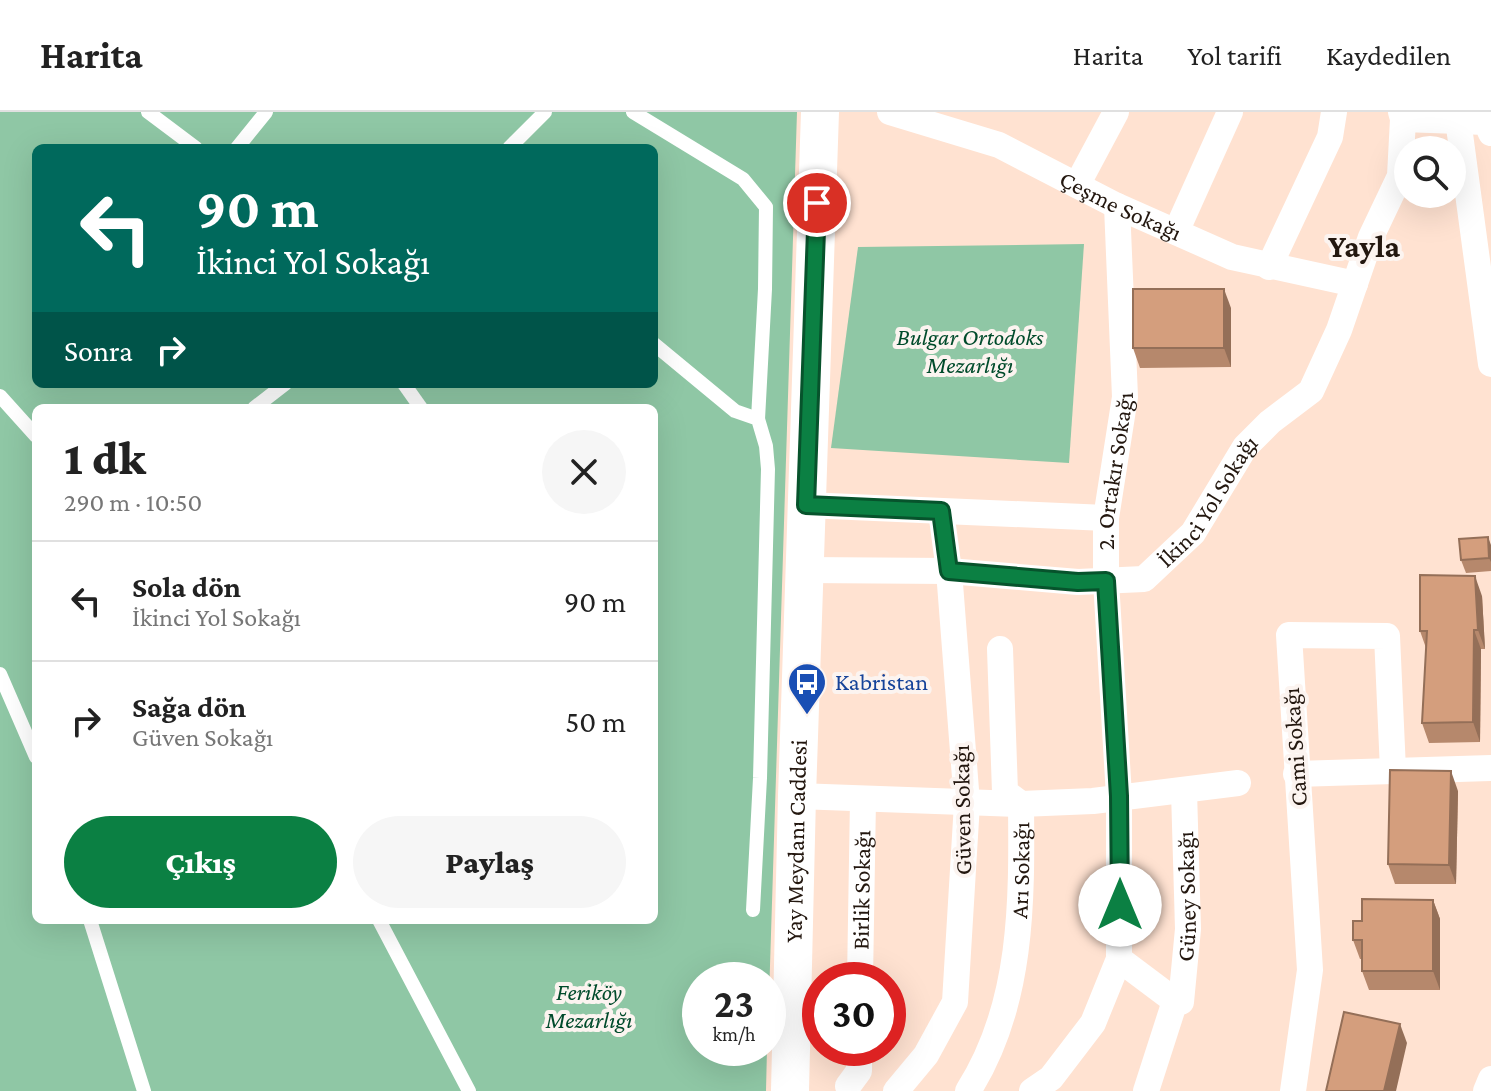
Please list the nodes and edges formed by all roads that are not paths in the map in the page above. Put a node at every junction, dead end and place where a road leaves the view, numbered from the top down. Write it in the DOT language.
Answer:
graph roads {
  1 [pos="148,112"];
  2 [pos="266,112"];
  3 [pos="545,112"];
  4 [pos="633,112"];
  5 [pos="820,112"];
  6 [pos="890,112"];
  7 [pos="1116,112"];
  8 [pos="1230,112"];
  9 [pos="1334,112"];
  10 [pos="1402,115"];
  11 [pos="1458,117"];
  12 [pos="934,118"];
  13 [pos="1491,133"];
  14 [pos="191,144"];
  15 [pos="240,144"];
  16 [pos="513,144"];
  17 [pos="1077,185"];
  18 [pos="1117,206"];
  19 [pos="1176,232"];
  20 [pos="1269,267"];
  21 [pos="1355,284"];
  22 [pos="658,347"];
  23 [pos="1491,364"];
  24 [pos="280,388"];
  25 [pos="0,396"];
  26 [pos="259,404"];
  27 [pos="758,419"];
  28 [pos="32,432"];
  29 [pos="806,505"];
  30 [pos="941,511"];
  31 [pos="1106,518"];
  32 [pos="804,570"];
  33 [pos="949,571"];
  34 [pos="1106,581"];
  35 [pos="1000,649"];
  36 [pos="0,674"];
  37 [pos="32,748"];
  38 [pos="1491,768"];
  39 [pos="1393,770"];
  40 [pos="1296,774"];
  41 [pos="1238,783"];
  42 [pos="1184,791"];
  43 [pos="797,796"];
  44 [pos="1119,796"];
  45 [pos="863,799"];
  46 [pos="967,803"];
  47 [pos="1021,804"];
  48 [pos="753,910"];
  49 [pos="91,924"];
  50 [pos="381,924"];
  51 [pos="1119,959"];
  52 [pos="860,962"];
  53 [pos="1181,1002"];
  54 [pos="859,1066"];
  55 [pos="1491,1079"];
  56 [pos="848,1086"];
  57 [pos="144,1091"];
  58 [pos="469,1091"];
  59 [pos="790,1091"];
  60 [pos="896,1091"];
  61 [pos="968,1091"];
  62 [pos="1032,1091"];
  63 [pos="1146,1091"];
  64 [pos="1293,1091"];
  65 [pos="1486,1091"];
  1 -- 14 [label="lane"];
  2 -- 15 [label="lane"];
  3 -- 16 [label="lane"];
  4 -- 27 [label="lane"];
  5 -- 29 [label="street, Yay Meydanı Caddesi"];
  6 -- 12 [label="street, Çeşme Sokağı"];
  7 -- 17 [label="street"];
  8 -- 19 [label="street"];
  9 -- 20 [label="street"];
  10 -- 11 [label="street, İkinci Yol Sokağı"];
  10 -- 21 [label="street, İkinci Yol Sokağı"];
  11 -- 13 [label="street, İkinci Yol Sokağı"];
  11 -- 23 [label="street"];
  12 -- 17 [label="street, Çeşme Sokağı"];
  17 -- 18 [label="street, Çeşme Sokağı"];
  18 -- 19 [label="street, Çeşme Sokağı"];
  18 -- 31 [label="street, 2. Ortakır Sokağı"];
  19 -- 20 [label="street, Çeşme Sokağı"];
  20 -- 21 [label="street, Çeşme Sokağı"];
  21 -- 34 [label="street, İkinci Yol Sokağı"];
  22 -- 27 [label="lane"];
  24 -- 26 [label="lane"];
  25 -- 28 [label="lane"];
  27 -- 48 [label="lane"];
  29 -- 30 [label="street"];
  29 -- 32 [label="street, Yay Meydanı Caddesi"];
  30 -- 31 [label="street"];
  30 -- 33 [label="street, Güven Sokağı"];
  31 -- 34 [label="street, 2. Ortakır Sokağı"];
  32 -- 33 [label="street, İkinci Yol Sokağı"];
  32 -- 43 [label="street, Yay Meydanı Caddesi"];
  33 -- 34 [label="street, İkinci Yol Sokağı"];
  33 -- 46 [label="street, Güven Sokağı"];
  34 -- 44 [label="street, 2. Ortakır Sokağı"];
  35 -- 47 [label="street, Arı Sokağı"];
  36 -- 37 [label="lane"];
  38 -- 39 [label="street"];
  39 -- 40 [label="street"];
  39 -- 40 [label="street, Cami Sokağı"];
  40 -- 64 [label="street, Cami Sokağı"];
  41 -- 42 [label="street"];
  42 -- 44 [label="street"];
  42 -- 53 [label="street, Güney Sokağı"];
  43 -- 45 [label="street"];
  43 -- 59 [label="street, Yay Meydanı Caddesi"];
  44 -- 47 [label="street"];
  44 -- 51 [label="street, 2. Ortakır Sokağı"];
  45 -- 46 [label="street"];
  45 -- 52 [label="street, Birlik Sokağı"];
  46 -- 47 [label="street"];
  46 -- 60 [label="street, Güven Sokağı"];
  47 -- 61 [label="street, Arı Sokağı"];
  49 -- 57 [label="lane"];
  50 -- 58 [label="lane"];
  51 -- 62 [label="street, 2. Ortakır Sokağı"];
  51 -- 63 [label="street, Güney Sokağı"];
  54 -- 56 [label="street"];
  55 -- 65 [label="street"];
}
